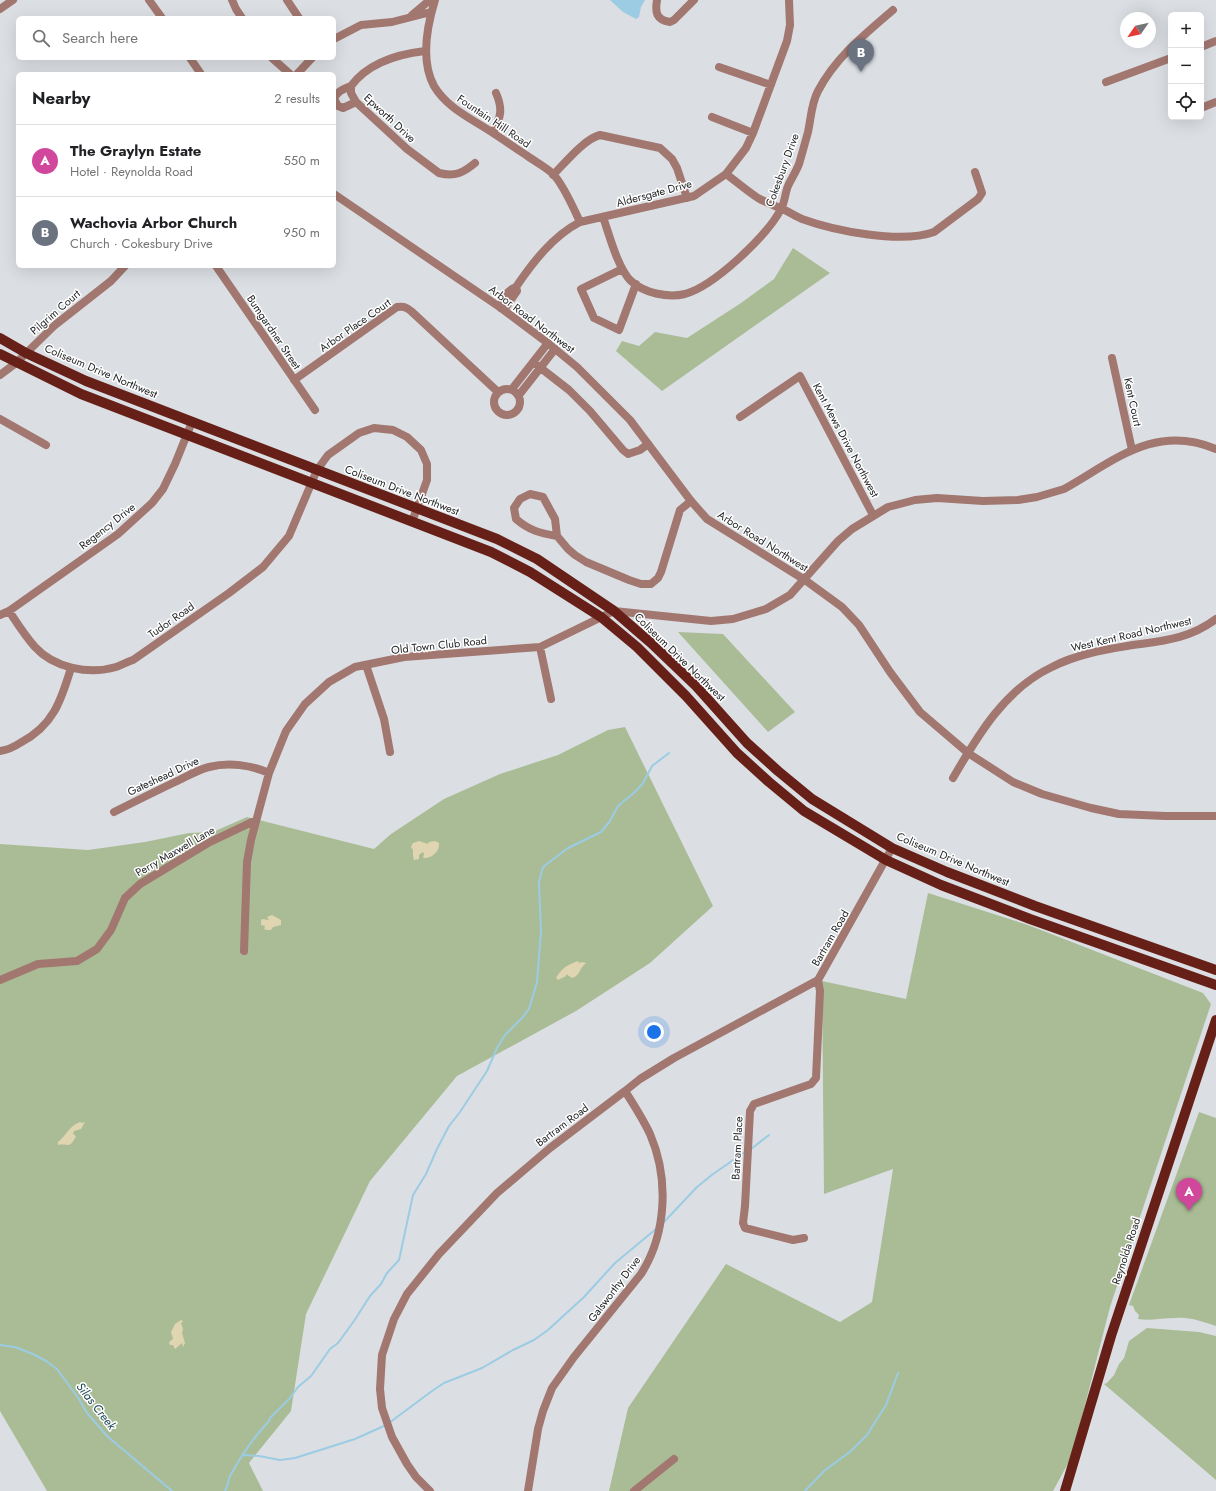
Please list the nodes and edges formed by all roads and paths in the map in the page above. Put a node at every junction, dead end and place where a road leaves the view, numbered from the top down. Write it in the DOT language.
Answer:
graph roads {
  1 [pos="14,0"];
  2 [pos="149,0"];
  3 [pos="232,0"];
  4 [pos="287,0"];
  5 [pos="430,0"];
  6 [pos="435,0"];
  7 [pos="656,0"];
  8 [pos="694,0"];
  9 [pos="789,0"];
  10 [pos="0,9"];
  11 [pos="893,10"];
  12 [pos="432,12"];
  13 [pos="161,16"];
  14 [pos="241,16"];
  15 [pos="298,16"];
  16 [pos="408,17"];
  17 [pos="336,38"];
  18 [pos="1216,41"];
  19 [pos="1204,45"];
  20 [pos="426,51"];
  21 [pos="1168,59"];
  22 [pos="191,60"];
  23 [pos="274,60"];
  24 [pos="310,60"];
  25 [pos="719,67"];
  26 [pos="200,72"];
  27 [pos="288,72"];
  28 [pos="299,72"];
  29 [pos="1106,82"];
  30 [pos="771,85"];
  31 [pos="351,86"];
  32 [pos="496,93"];
  33 [pos="336,94"];
  34 [pos="336,102"];
  35 [pos="356,102"];
  36 [pos="1216,102"];
  37 [pos="1204,107"];
  38 [pos="712,117"];
  39 [pos="493,133"];
  40 [pos="753,134"];
  41 [pos="475,163"];
  42 [pos="975,172"];
  43 [pos="726,174"];
  44 [pos="553,175"];
  45 [pos="336,195"];
  46 [pos="687,198"];
  47 [pos="782,208"];
  48 [pos="603,217"];
  49 [pos="580,222"];
  50 [pos="123,268"];
  51 [pos="217,268"];
  52 [pos="622,269"];
  53 [pos="636,284"];
  54 [pos="500,308"];
  55 [pos="0,338"];
  56 [pos="548,343"];
  57 [pos="555,349"];
  58 [pos="26,353"];
  59 [pos="0,354"];
  60 [pos="1112,358"];
  61 [pos="533,362"];
  62 [pos="16,363"];
  63 [pos="540,368"];
  64 [pos="0,375"];
  65 [pos="294,380"];
  66 [pos="512,389"];
  67 [pos="498,392"];
  68 [pos="519,395"];
  69 [pos="315,410"];
  70 [pos="740,417"];
  71 [pos="0,419"];
  72 [pos="192,422"];
  73 [pos="187,434"];
  74 [pos="648,444"];
  75 [pos="46,445"];
  76 [pos="1216,449"];
  77 [pos="1132,450"];
  78 [pos="317,470"];
  79 [pos="312,483"];
  80 [pos="691,500"];
  81 [pos="417,508"];
  82 [pos="873,515"];
  83 [pos="412,522"];
  84 [pos="557,536"];
  85 [pos="805,580"];
  86 [pos="9,611"];
  87 [pos="614,611"];
  88 [pos="0,615"];
  89 [pos="601,617"];
  90 [pos="1216,619"];
  91 [pos="540,647"];
  92 [pos="366,665"];
  93 [pos="71,668"];
  94 [pos="551,699"];
  95 [pos="0,751"];
  96 [pos="390,752"];
  97 [pos="968,753"];
  98 [pos="269,772"];
  99 [pos="953,778"];
  100 [pos="114,812"];
  101 [pos="1216,816"];
  102 [pos="256,820"];
  103 [pos="892,848"];
  104 [pos="886,860"];
  105 [pos="244,951"];
  106 [pos="1216,970"];
  107 [pos="0,980"];
  108 [pos="818,980"];
  109 [pos="1216,984"];
  110 [pos="1216,1020"];
  111 [pos="625,1091"];
  112 [pos="804,1238"];
  113 [pos="674,1459"];
  114 [pos="430,1491"];
  115 [pos="528,1491"];
  116 [pos="634,1491"];
  117 [pos="1065,1491"];
  1 -- 10 [label="street"];
  2 -- 13 [label="street"];
  3 -- 14 [label="street"];
  4 -- 15 [label="street"];
  5 -- 16 [label="street"];
  6 -- 12 [label="street, Fountain Hill Road"];
  7 -- 8 [label="street"];
  9 -- 30 [label="street, Aldersgate Drive"];
  11 -- 47 [label="street, Cokesbury Drive"];
  12 -- 16 [label="street"];
  12 -- 20 [label="street, Fountain Hill Road"];
  16 -- 17 [label="street"];
  18 -- 19 [label="street"];
  20 -- 31 [label="street"];
  20 -- 39 [label="street, Fountain Hill Road"];
  21 -- 29 [label="street"];
  22 -- 26 [label="street"];
  23 -- 27 [label="street"];
  24 -- 28 [label="street"];
  25 -- 30 [label="street"];
  30 -- 40 [label="street, Aldersgate Drive"];
  31 -- 33 [label="street"];
  31 -- 35 [label="street, Epworth Drive"];
  32 -- 39 [label="street"];
  34 -- 35 [label="street"];
  35 -- 41 [label="street, Epworth Drive"];
  36 -- 37 [label="street"];
  38 -- 40 [label="street"];
  39 -- 44 [label="street, Fountain Hill Road"];
  40 -- 43 [label="street, Aldersgate Drive"];
  42 -- 47 [label="street"];
  43 -- 46 [label="street, Aldersgate Drive"];
  43 -- 47 [label="street"];
  44 -- 46 [label="street"];
  44 -- 49 [label="street, Fountain Hill Road"];
  45 -- 54 [label="street, Arbor Road Northwest"];
  46 -- 48 [label="street, Aldersgate Drive"];
  47 -- 53 [label="street, Cokesbury Drive"];
  48 -- 49 [label="street, Aldersgate Drive"];
  48 -- 52 [label="street, Cokesbury Drive"];
  49 -- 54 [label="street, Aldersgate Drive"];
  50 -- 58 [label="street, Pilgrim Court"];
  51 -- 65 [label="street, Bumgardner Street"];
  52 -- 53 [label="street, Cokesbury Drive"];
  52 -- 53 [label="street"];
  54 -- 56 [label="street, Arbor Road Northwest"];
  55 -- 58 [label="main road, Coliseum Drive Northwest"];
  56 -- 57 [label="street, Arbor Road Northwest"];
  56 -- 61 [label="street"];
  57 -- 63 [label="street"];
  57 -- 74 [label="street, Arbor Road Northwest"];
  58 -- 62 [label="street, Pilgrim Court"];
  58 -- 72 [label="main road, Coliseum Drive Northwest"];
  59 -- 62 [label="main road, Coliseum Drive Northwest"];
  60 -- 77 [label="street, Kent Court"];
  61 -- 63 [label="street"];
  61 -- 66 [label="street"];
  62 -- 64 [label="street, Pilgrim Court"];
  62 -- 73 [label="main road, Coliseum Drive Northwest"];
  63 -- 68 [label="street"];
  63 -- 74 [label="street"];
  65 -- 67 [label="street, Arbor Place Court"];
  65 -- 69 [label="street, Bumgardner Street"];
  66 -- 67 [label="street"];
  66 -- 68 [label="street"];
  67 -- 68 [label="street"];
  70 -- 82 [label="street, Kent Mews Drive Northwest"];
  71 -- 75 [label="street"];
  72 -- 73 [label="street, Regency Drive"];
  72 -- 78 [label="main road, Coliseum Drive Northwest"];
  73 -- 79 [label="main road, Coliseum Drive Northwest"];
  73 -- 86 [label="street, Regency Drive"];
  74 -- 80 [label="street, Arbor Road Northwest"];
  76 -- 77 [label="street"];
  77 -- 82 [label="street"];
  78 -- 79 [label="street, Tudor Road"];
  78 -- 81 [label="main road, Coliseum Drive Northwest"];
  78 -- 81 [label="street, Tudor Road"];
  79 -- 83 [label="main road, Coliseum Drive Northwest"];
  79 -- 93 [label="street, Tudor Road"];
  80 -- 84 [label="street"];
  80 -- 85 [label="street, Arbor Road Northwest"];
  81 -- 83 [label="street, Tudor Road"];
  81 -- 87 [label="main road, Coliseum Drive Northwest"];
  82 -- 85 [label="street"];
  83 -- 89 [label="main road, Coliseum Drive Northwest"];
  84 -- 84 [label="street"];
  85 -- 87 [label="street"];
  85 -- 97 [label="street, Arbor Road Northwest"];
  86 -- 88 [label="street, Regency Drive"];
  86 -- 93 [label="street, Tudor Road"];
  87 -- 89 [label="street, Old Town Club Road"];
  87 -- 103 [label="main road, Coliseum Drive Northwest"];
  89 -- 91 [label="street, Old Town Club Road"];
  89 -- 104 [label="main road, Coliseum Drive Northwest"];
  90 -- 97 [label="street, West Kent Road Northwest"];
  91 -- 92 [label="street, Old Town Club Road"];
  91 -- 94 [label="street"];
  92 -- 96 [label="street"];
  92 -- 98 [label="street, Old Town Club Road"];
  93 -- 95 [label="street"];
  97 -- 99 [label="street, West Kent Road Northwest"];
  97 -- 101 [label="street, Arbor Road Northwest"];
  98 -- 100 [label="street, Gateshead Drive"];
  98 -- 102 [label="street, Old Town Club Road"];
  102 -- 105 [label="street, Old Town Club Road"];
  102 -- 107 [label="street, Perry Maxwell Lane"];
  103 -- 104 [label="street, Bartram Road"];
  103 -- 106 [label="main road, Coliseum Drive Northwest"];
  104 -- 108 [label="street, Bartram Road"];
  104 -- 109 [label="main road, Coliseum Drive Northwest"];
  108 -- 111 [label="street, Bartram Road"];
  108 -- 112 [label="street, Bartram Place"];
  110 -- 117 [label="main road, Reynolda Road"];
  111 -- 114 [label="street, Bartram Road"];
  111 -- 115 [label="street, Galsworthy Drive"];
  113 -- 116 [label="street"];
}
